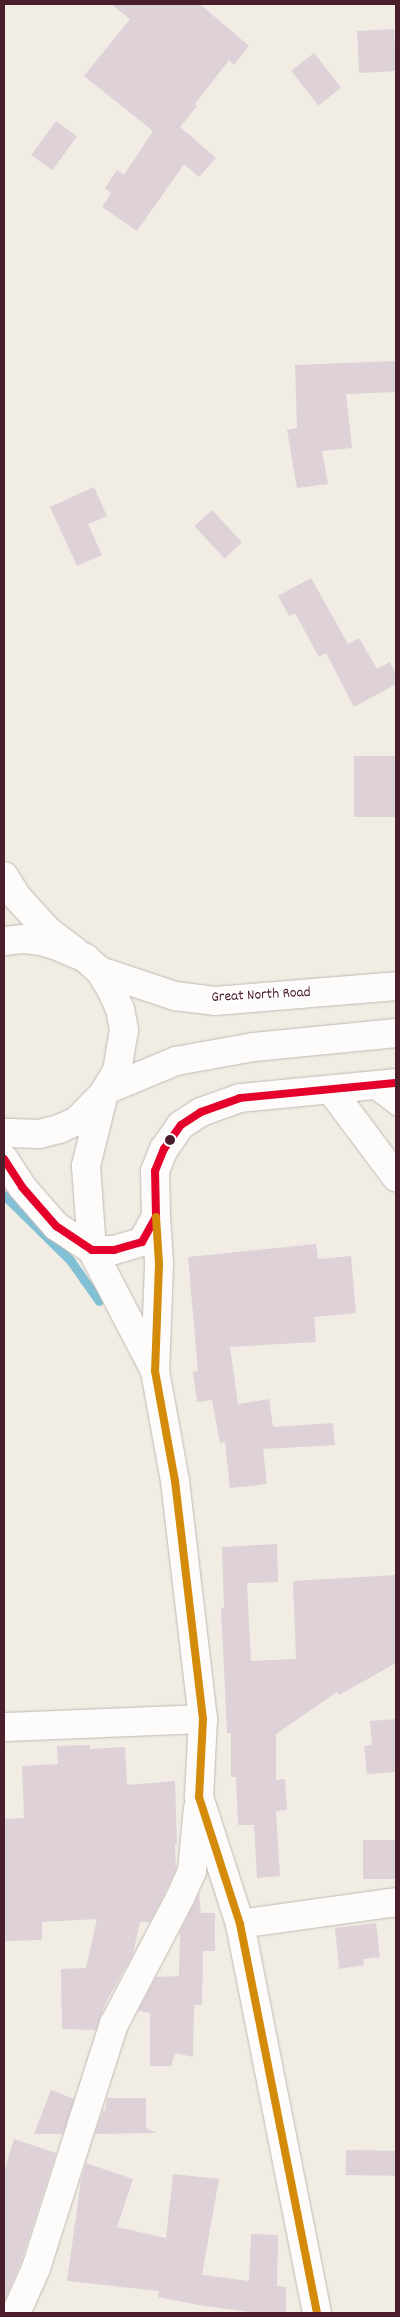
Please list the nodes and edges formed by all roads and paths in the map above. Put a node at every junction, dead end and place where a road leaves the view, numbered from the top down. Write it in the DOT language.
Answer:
graph roads {
  1 [pos="4,876"];
  2 [pos="4,941"];
  3 [pos="93,965"];
  4 [pos="396,986"];
  5 [pos="396,1033"];
  6 [pos="396,1083"];
  7 [pos="368,1086"];
  8 [pos="331,1090"];
  9 [pos="105,1091"];
  10 [pos="396,1107"];
  11 [pos="4,1133"];
  12 [pos="4,1159"];
  13 [pos="396,1177"];
  14 [pos="156,1217"];
  15 [pos="92,1250"];
  16 [pos="155,1371"];
  17 [pos="203,1719"];
  18 [pos="4,1727"];
  19 [pos="199,1797"];
  20 [pos="396,1902"];
  21 [pos="240,1924"];
  22 [pos="16,2313"];
  23 [pos="317,2313"];
  1 -- 3 [label="street"];
  2 -- 3 [label="street"];
  3 -- 4 [label="street, Great North Road"];
  3 -- 9 [label="street"];
  5 -- 9 [label="street"];
  6 -- 7 [label="street"];
  7 -- 8 [label="street"];
  7 -- 10 [label="lane"];
  8 -- 13 [label="street"];
  8 -- 14 [label="street"];
  9 -- 11 [label="street"];
  9 -- 15 [label="street"];
  12 -- 15 [label="street"];
  14 -- 15 [label="street"];
  14 -- 16 [label="street"];
  15 -- 16 [label="street"];
  16 -- 17 [label="street"];
  17 -- 18 [label="street"];
  17 -- 19 [label="street"];
  19 -- 21 [label="street"];
  19 -- 22 [label="street"];
  20 -- 21 [label="street"];
  21 -- 23 [label="street"];
}
